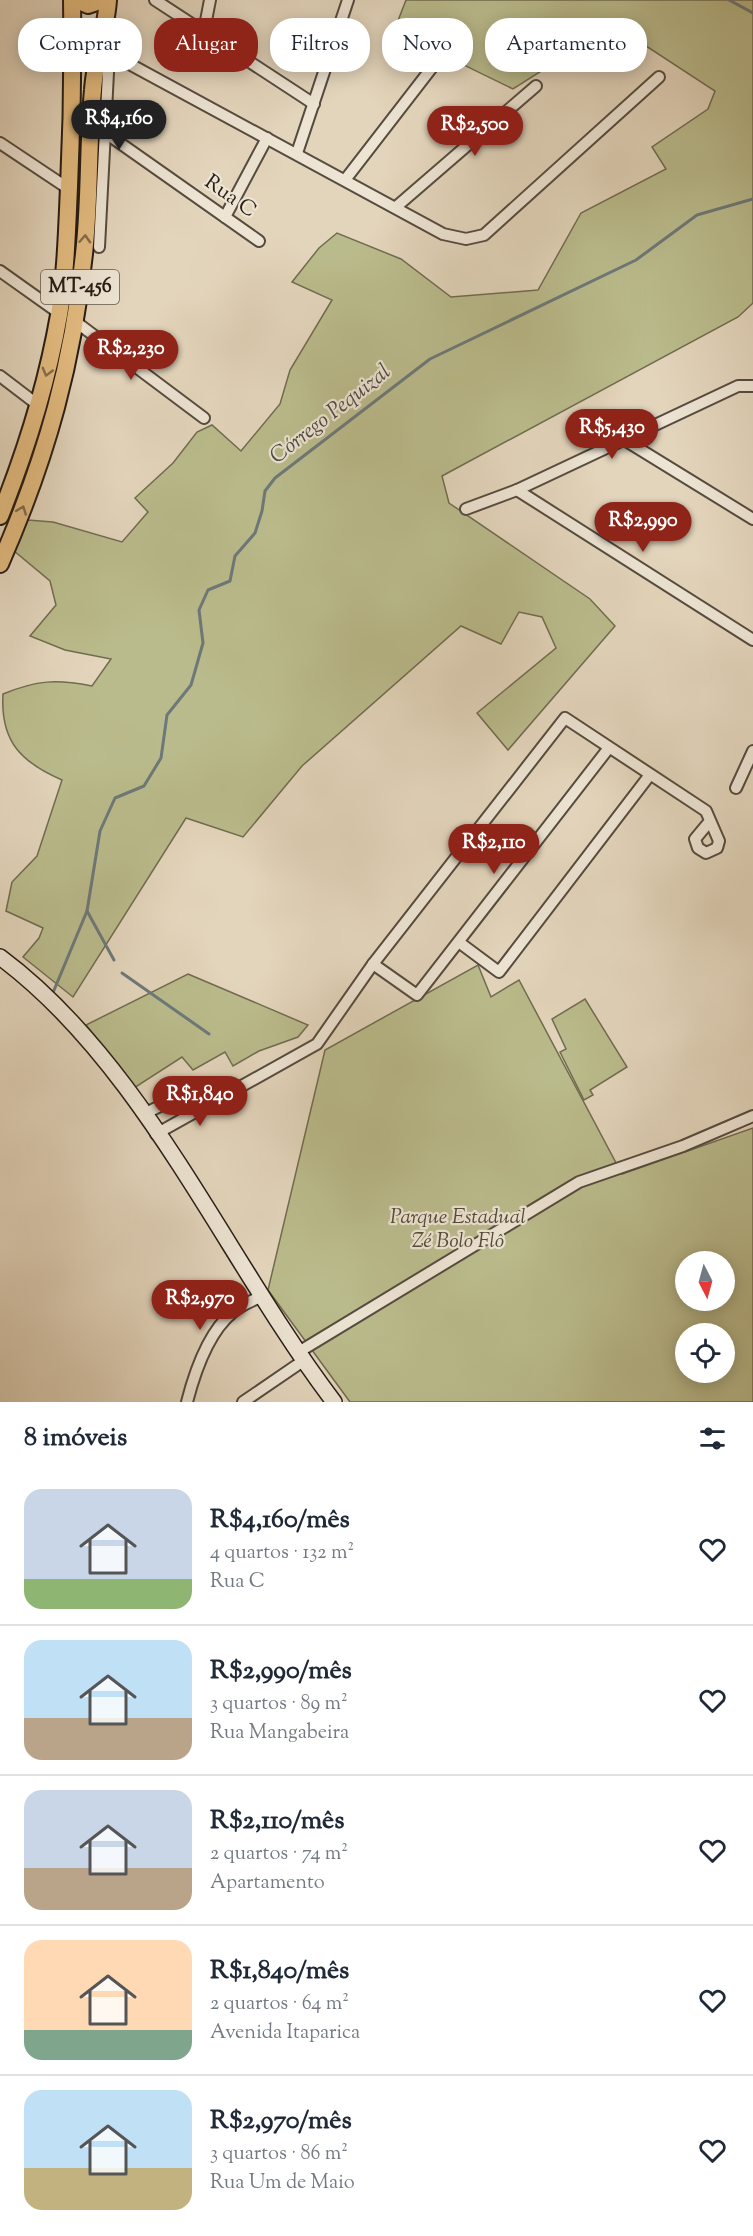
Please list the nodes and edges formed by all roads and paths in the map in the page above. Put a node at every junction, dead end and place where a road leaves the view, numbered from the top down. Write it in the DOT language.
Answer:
graph roads {
  1 [pos="72,0"];
  2 [pos="77,0"];
  3 [pos="103,0"];
  4 [pos="108,0"];
  5 [pos="155,0"];
  6 [pos="210,0"];
  7 [pos="348,0"];
  8 [pos="106,18"];
  9 [pos="183,18"];
  10 [pos="207,18"];
  11 [pos="258,67"];
  12 [pos="142,71"];
  13 [pos="94,72"];
  14 [pos="104,72"];
  15 [pos="428,72"];
  16 [pos="658,77"];
  17 [pos="536,86"];
  18 [pos="314,104"];
  19 [pos="90,122"];
  20 [pos="105,133"];
  21 [pos="267,138"];
  22 [pos="0,143"];
  23 [pos="297,153"];
  24 [pos="345,180"];
  25 [pos="69,189"];
  26 [pos="396,207"];
  27 [pos="225,217"];
  28 [pos="259,241"];
  29 [pos="99,247"];
  30 [pos="0,271"];
  31 [pos="59,313"];
  32 [pos="76,322"];
  33 [pos="0,376"];
  34 [pos="753,386"];
  35 [pos="38,405"];
  36 [pos="204,418"];
  37 [pos="623,439"];
  38 [pos="517,490"];
  39 [pos="466,509"];
  40 [pos="0,516"];
  41 [pos="753,519"];
  42 [pos="0,564"];
  43 [pos="753,640"];
  44 [pos="608,749"];
  45 [pos="753,751"];
  46 [pos="650,776"];
  47 [pos="736,788"];
  48 [pos="710,821"];
  49 [pos="460,943"];
  50 [pos="0,957"];
  51 [pos="373,964"];
  52 [pos="194,1089"];
  53 [pos="229,1095"];
  54 [pos="203,1109"];
  55 [pos="144,1114"];
  56 [pos="753,1116"];
  57 [pos="156,1134"];
  58 [pos="262,1296"];
  59 [pos="300,1357"];
  60 [pos="187,1402"];
  61 [pos="243,1402"];
  62 [pos="334,1402"];
  1 -- 25 [label="main road, MT-456"];
  2 -- 3 [label="main road"];
  4 -- 8 [label="main road, MT-456"];
  5 -- 9 [label="street"];
  6 -- 10 [label="street"];
  7 -- 18 [label="street"];
  11 -- 18 [label="street"];
  12 -- 21 [label="street"];
  13 -- 19 [label="main road, MT-456"];
  14 -- 20 [label="street"];
  15 -- 24 [label="street"];
  16 -- 26 [label="street"];
  17 -- 26 [label="street"];
  18 -- 23 [label="street"];
  19 -- 20 [label="street, Rua C"];
  32 -- 19 [label="main road, MT-456, one-way"];
  20 -- 27 [label="street, Rua C"];
  20 -- 29 [label="street"];
  21 -- 23 [label="street"];
  21 -- 27 [label="street"];
  22 -- 25 [label="street"];
  23 -- 24 [label="street"];
  24 -- 26 [label="street"];
  25 -- 31 [label="main road, MT-456"];
  27 -- 28 [label="street, Rua C"];
  30 -- 31 [label="street"];
  31 -- 35 [label="main road, MT-456, one-way"];
  32 -- 36 [label="street"];
  42 -- 32 [label="main road, MT-456, one-way"];
  33 -- 35 [label="street"];
  34 -- 37 [label="street"];
  35 -- 40 [label="main road, MT-456"];
  37 -- 38 [label="street"];
  37 -- 41 [label="street"];
  38 -- 39 [label="street"];
  38 -- 43 [label="street"];
  44 -- 46 [label="street"];
  44 -- 49 [label="street"];
  44 -- 51 [label="street"];
  45 -- 47 [label="street"];
  46 -- 48 [label="street"];
  46 -- 49 [label="street"];
  49 -- 51 [label="street"];
  50 -- 55 [label="street"];
  51 -- 53 [label="street"];
  52 -- 53 [label="street"];
  52 -- 54 [label="street"];
  52 -- 55 [label="street"];
  53 -- 54 [label="street"];
  54 -- 57 [label="street"];
  55 -- 57 [label="street"];
  56 -- 59 [label="street"];
  57 -- 58 [label="street"];
  58 -- 59 [label="street"];
  58 -- 60 [label="street"];
  59 -- 61 [label="street"];
  59 -- 62 [label="street"];
}
